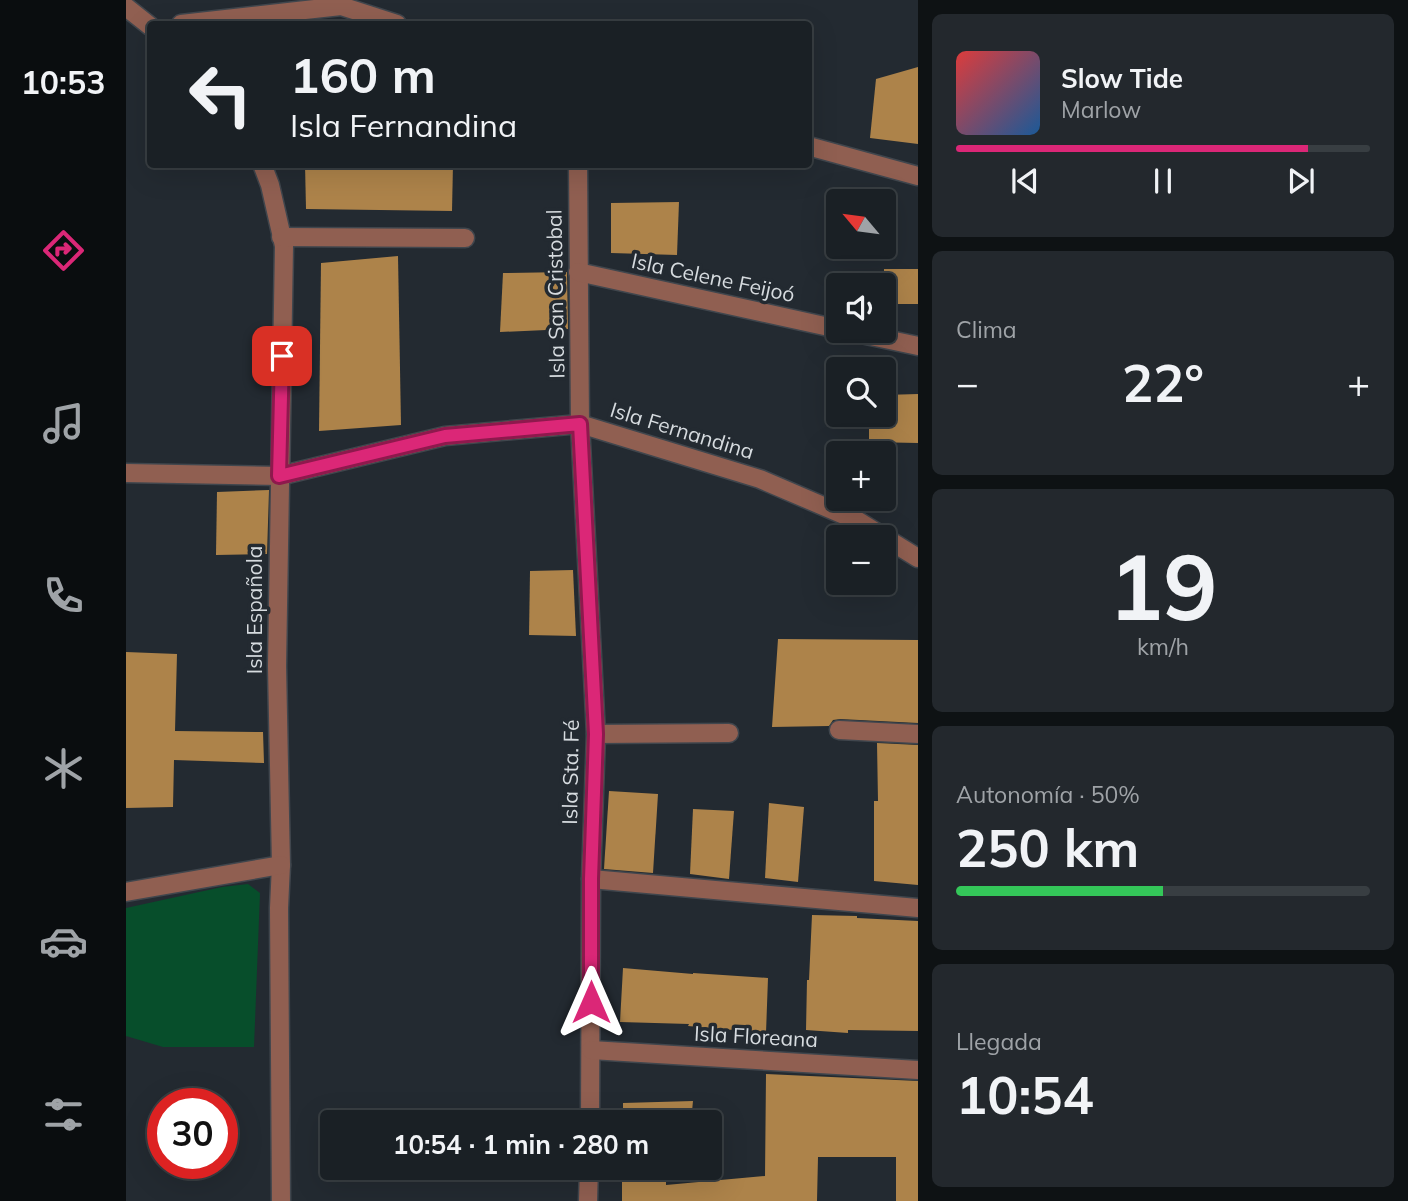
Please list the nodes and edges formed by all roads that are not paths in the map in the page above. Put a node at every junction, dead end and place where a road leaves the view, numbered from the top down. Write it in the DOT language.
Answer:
graph roads {
  1 [pos="339,3"];
  2 [pos="126,7"];
  3 [pos="204,21"];
  4 [pos="389,21"];
  5 [pos="147,24"];
  6 [pos="812,147"];
  7 [pos="264,168"];
  8 [pos="578,168"];
  9 [pos="918,176"];
  10 [pos="281,237"];
  11 [pos="465,238"];
  12 [pos="578,272"];
  13 [pos="826,326"];
  14 [pos="896,341"];
  15 [pos="918,346"];
  16 [pos="580,424"];
  17 [pos="126,473"];
  18 [pos="279,476"];
  19 [pos="918,558"];
  20 [pos="839,730"];
  21 [pos="729,733"];
  22 [pos="596,734"];
  23 [pos="918,734"];
  24 [pos="281,864"];
  25 [pos="591,879"];
  26 [pos="126,892"];
  27 [pos="918,908"];
  28 [pos="592,1050"];
  29 [pos="918,1070"];
  30 [pos="590,1110"];
  31 [pos="589,1180"];
  32 [pos="281,1201"];
  33 [pos="589,1201"];
  1 -- 3 [label="street"];
  1 -- 4 [label="street"];
  2 -- 5 [label="street"];
  6 -- 9 [label="street"];
  7 -- 10 [label="street, Isla Española"];
  8 -- 12 [label="street, Isla San Cristobal"];
  10 -- 11 [label="street"];
  10 -- 18 [label="street, Isla Española"];
  12 -- 13 [label="street, Isla Celene Feijoó"];
  12 -- 16 [label="street, Isla San Cristobal"];
  14 -- 15 [label="street"];
  16 -- 18 [label="street, Isla Fernandina"];
  16 -- 19 [label="street, Isla Fernandina"];
  16 -- 22 [label="street, Isla Sta. Fé"];
  17 -- 18 [label="street, Isla Fernandina"];
  18 -- 24 [label="street, Isla Española"];
  20 -- 23 [label="street"];
  21 -- 22 [label="street"];
  22 -- 25 [label="street, Isla Sta. Fé"];
  24 -- 26 [label="street"];
  24 -- 32 [label="street, Isla Española"];
  25 -- 27 [label="street"];
  25 -- 28 [label="street, Isla Sta. Fé"];
  28 -- 29 [label="street, Isla Floreana"];
  28 -- 30 [label="street, Isla Sta. Fé"];
  31 -- 33 [label="street"];
}
